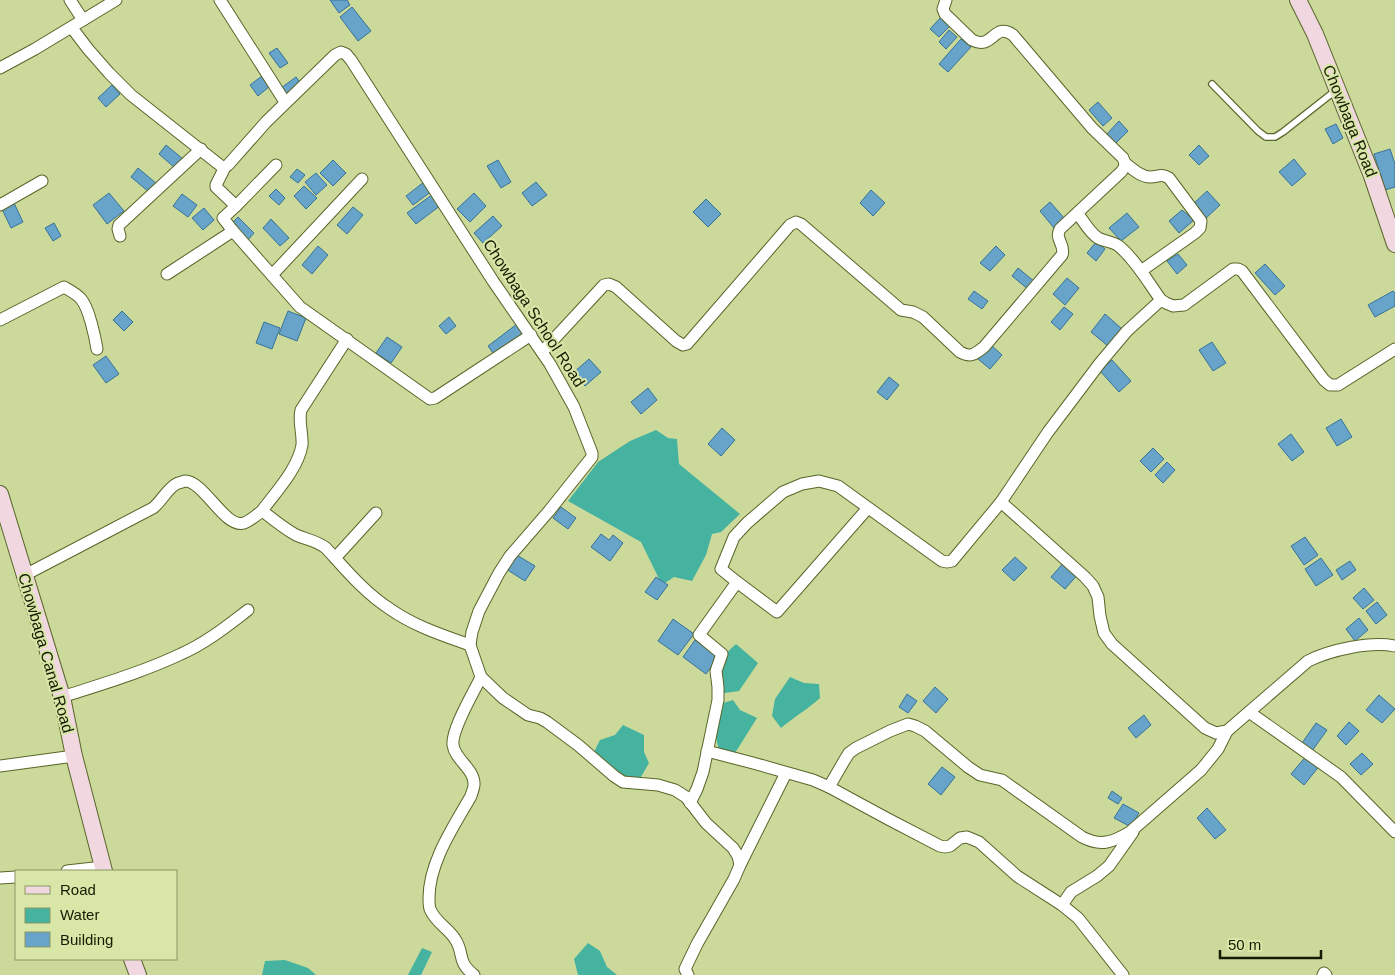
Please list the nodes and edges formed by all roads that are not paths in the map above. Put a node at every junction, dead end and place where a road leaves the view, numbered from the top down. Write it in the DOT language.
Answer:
graph roads {
  1 [pos="70,0"];
  2 [pos="116,0"];
  3 [pos="220,0"];
  4 [pos="946,0"];
  5 [pos="1298,0"];
  6 [pos="83,20"];
  7 [pos="72,28"];
  8 [pos="0,68"];
  9 [pos="1212,84"];
  10 [pos="1337,90"];
  11 [pos="285,102"];
  12 [pos="200,149"];
  13 [pos="1125,163"];
  14 [pos="276,165"];
  15 [pos="225,167"];
  16 [pos="362,178"];
  17 [pos="42,181"];
  18 [pos="0,204"];
  19 [pos="236,206"];
  20 [pos="1078,214"];
  21 [pos="233,231"];
  22 [pos="120,236"];
  23 [pos="1395,244"];
  24 [pos="1141,271"];
  25 [pos="167,274"];
  26 [pos="272,275"];
  27 [pos="1161,300"];
  28 [pos="0,320"];
  29 [pos="530,335"];
  30 [pos="347,339"];
  31 [pos="1395,349"];
  32 [pos="97,350"];
  33 [pos="542,352"];
  34 [pos="0,494"];
  35 [pos="1001,502"];
  36 [pos="868,508"];
  37 [pos="261,512"];
  38 [pos="376,512"];
  39 [pos="335,558"];
  40 [pos="24,576"];
  41 [pos="737,582"];
  42 [pos="248,610"];
  43 [pos="470,645"];
  44 [pos="1395,646"];
  45 [pos="481,678"];
  46 [pos="62,697"];
  47 [pos="1249,712"];
  48 [pos="1227,731"];
  49 [pos="708,751"];
  50 [pos="74,756"];
  51 [pos="0,766"];
  52 [pos="786,773"];
  53 [pos="829,787"];
  54 [pos="690,803"];
  55 [pos="1136,826"];
  56 [pos="1395,832"];
  57 [pos="740,866"];
  58 [pos="103,869"];
  59 [pos="85,870"];
  60 [pos="15,877"];
  61 [pos="0,878"];
  62 [pos="1062,905"];
  63 [pos="132,960"];
  64 [pos="138,975"];
  65 [pos="474,975"];
  66 [pos="688,975"];
  67 [pos="1123,975"];
  1 -- 6 [label="street"];
  2 -- 6 [label="street"];
  3 -- 11 [label="street"];
  4 -- 13 [label="street"];
  5 -- 10 [label="main road, Chowbaga Road"];
  6 -- 7 [label="street"];
  7 -- 8 [label="street"];
  7 -- 12 [label="street"];
  9 -- 10 [label="lane"];
  10 -- 23 [label="main road, Chowbaga Road"];
  11 -- 15 [label="street, Chowbaga School Road"];
  11 -- 29 [label="street, Chowbaga School Road"];
  12 -- 15 [label="street"];
  12 -- 22 [label="street"];
  13 -- 20 [label="street"];
  13 -- 24 [label="street"];
  14 -- 19 [label="street"];
  15 -- 19 [label="street"];
  16 -- 26 [label="street"];
  17 -- 18 [label="street"];
  19 -- 21 [label="street"];
  20 -- 24 [label="street"];
  20 -- 33 [label="street"];
  21 -- 25 [label="street"];
  21 -- 26 [label="street"];
  24 -- 27 [label="street"];
  26 -- 30 [label="street"];
  27 -- 31 [label="street"];
  27 -- 35 [label="street"];
  28 -- 32 [label="street"];
  29 -- 30 [label="street"];
  29 -- 33 [label="street, Chowbaga School Road"];
  30 -- 37 [label="street"];
  33 -- 43 [label="street, Chowbaga School Road"];
  34 -- 40 [label="main road, Chowbaga Canal Road"];
  35 -- 36 [label="street"];
  35 -- 48 [label="street"];
  36 -- 41 [label="street"];
  36 -- 41 [label="street"];
  37 -- 39 [label="street"];
  37 -- 40 [label="street"];
  38 -- 39 [label="street"];
  39 -- 43 [label="street"];
  40 -- 46 [label="main road, Chowbaga Canal Road"];
  41 -- 49 [label="street"];
  42 -- 46 [label="street"];
  43 -- 45 [label="street"];
  44 -- 47 [label="street"];
  45 -- 54 [label="street"];
  45 -- 65 [label="street"];
  46 -- 50 [label="main road, Chowbaga Canal Road"];
  47 -- 48 [label="street"];
  47 -- 56 [label="street"];
  48 -- 55 [label="street"];
  49 -- 52 [label="street"];
  49 -- 54 [label="street"];
  50 -- 51 [label="street"];
  50 -- 58 [label="main road, Chowbaga Canal Road"];
  52 -- 53 [label="street"];
  52 -- 57 [label="street"];
  53 -- 55 [label="street"];
  53 -- 62 [label="street"];
  54 -- 57 [label="street"];
  55 -- 62 [label="street"];
  57 -- 66 [label="street"];
  58 -- 59 [label="street"];
  60 -- 61 [label="street"];
  62 -- 67 [label="street"];
  63 -- 64 [label="main road"];
}
